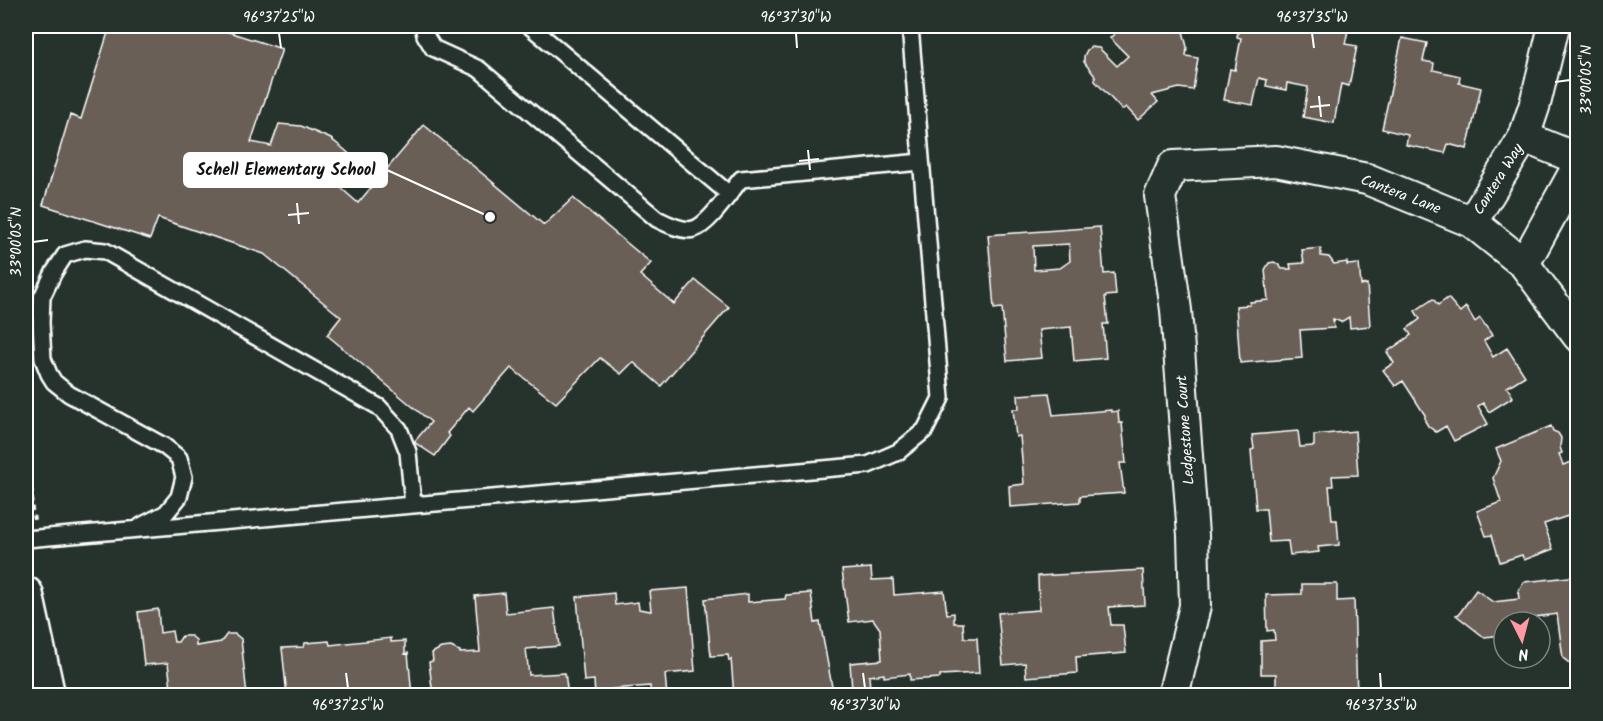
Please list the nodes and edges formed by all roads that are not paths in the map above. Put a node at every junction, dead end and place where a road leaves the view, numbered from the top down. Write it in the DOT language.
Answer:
graph roads {
  1 [pos="423,26"];
  2 [pos="530,26"];
  3 [pos="910,26"];
  4 [pos="1554,26"];
  5 [pos="1524,137"];
  6 [pos="1578,159"];
  7 [pos="921,162"];
  8 [pos="1173,166"];
  9 [pos="1578,166"];
  10 [pos="729,194"];
  11 [pos="1472,222"];
  12 [pos="1524,264"];
  13 [pos="1578,336"];
  14 [pos="413,505"];
  15 [pos="133,530"];
  16 [pos="31,539"];
  17 [pos="26,594"];
  18 [pos="48,696"];
  19 [pos="1173,696"];
  1 -- 10 [label="lane"];
  2 -- 10 [label="lane"];
  3 -- 7 [label="lane"];
  4 -- 5 [label="street, Cantera Way"];
  5 -- 6 [label="street, Cantera Way"];
  5 -- 11 [label="street, Cantera Way"];
  7 -- 10 [label="lane"];
  7 -- 14 [label="lane"];
  8 -- 11 [label="street, Cantera Lane"];
  8 -- 19 [label="street, Ledgestone Court"];
  9 -- 12 [label="street"];
  11 -- 12 [label="street, Cantera Lane"];
  12 -- 13 [label="street, Cantera Lane"];
  14 -- 15 [label="lane"];
  14 -- 15 [label="lane"];
  15 -- 16 [label="lane"];
  17 -- 18 [label="main road"];
}
